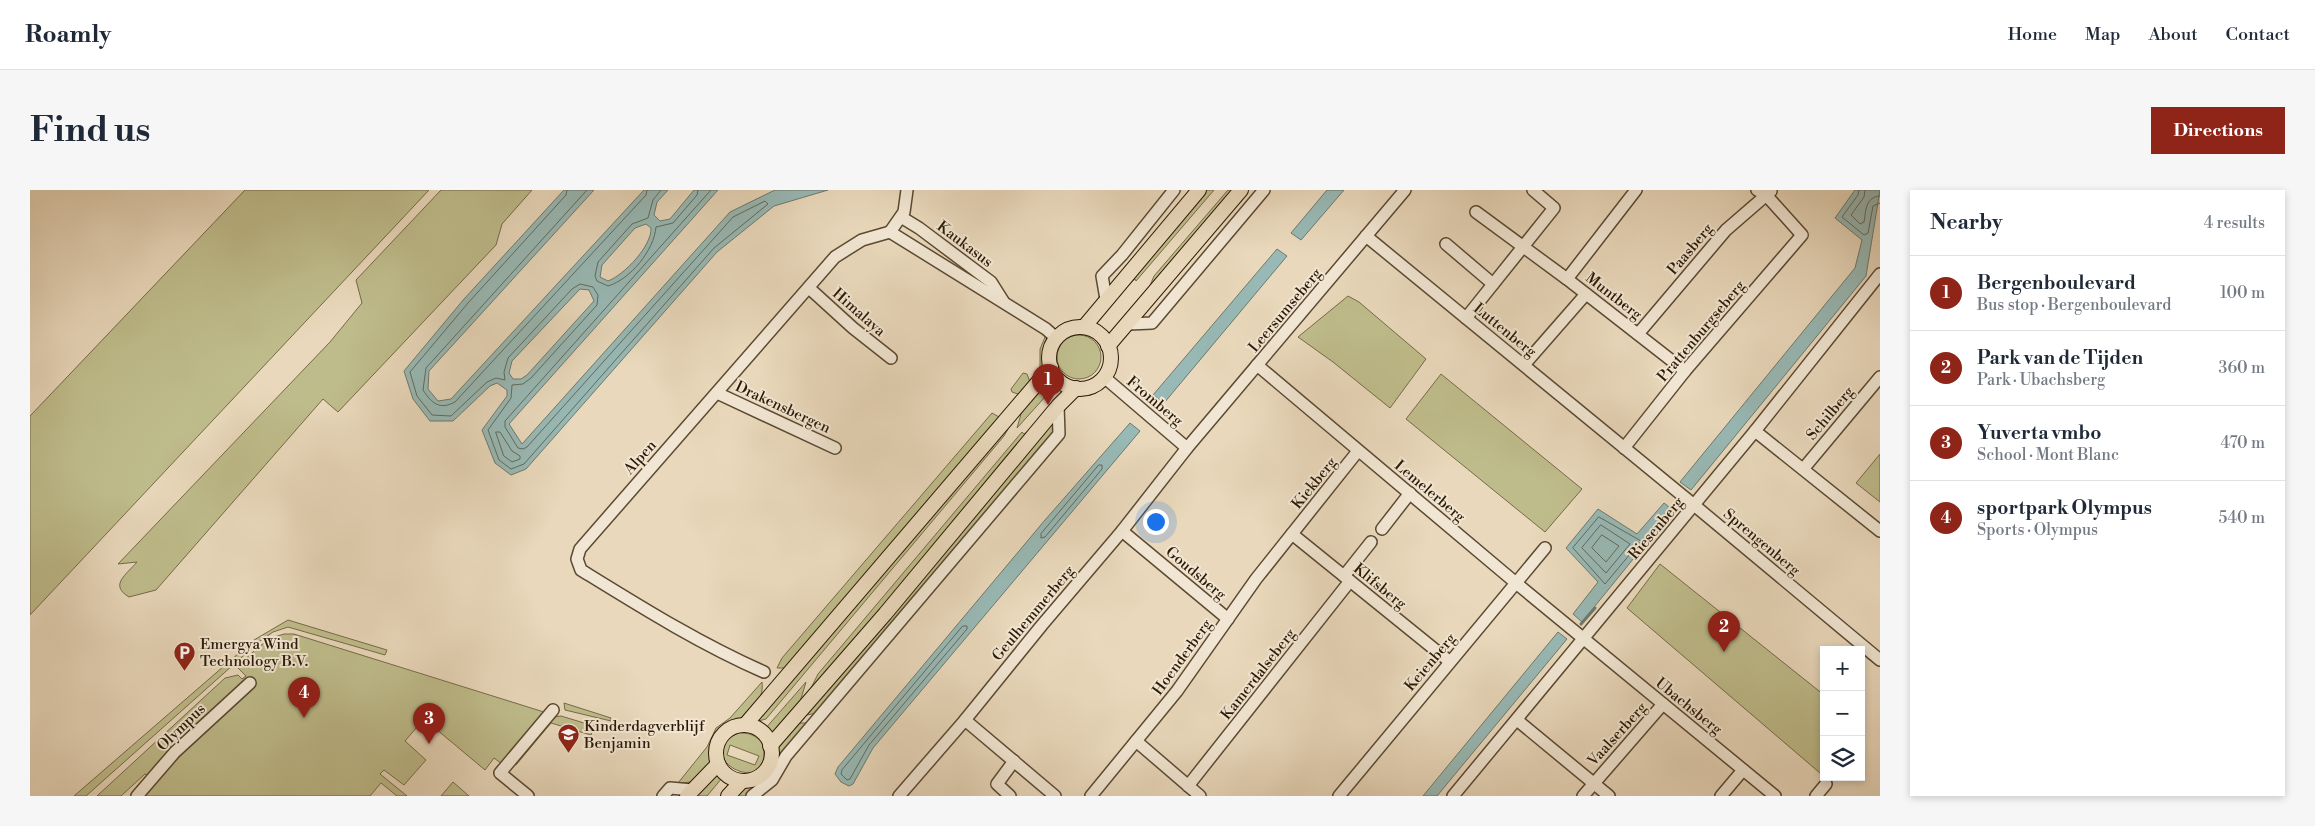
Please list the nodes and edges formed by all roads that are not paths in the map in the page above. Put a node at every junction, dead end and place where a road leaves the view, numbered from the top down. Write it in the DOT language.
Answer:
graph roads {
  1 [pos="907,190"];
  2 [pos="1174,190"];
  3 [pos="1199,190"];
  4 [pos="1241,190"];
  5 [pos="1264,190"];
  6 [pos="1404,190"];
  7 [pos="1533,190"];
  8 [pos="1636,190"];
  9 [pos="1765,192"];
  10 [pos="1476,212"];
  11 [pos="900,217"];
  12 [pos="890,232"];
  13 [pos="1366,236"];
  14 [pos="1446,244"];
  15 [pos="1524,246"];
  16 [pos="1879,272"];
  17 [pos="1567,278"];
  18 [pos="1493,284"];
  19 [pos="809,288"];
  20 [pos="1586,294"];
  21 [pos="1106,299"];
  22 [pos="1004,303"];
  23 [pos="1466,318"];
  24 [pos="1129,324"];
  25 [pos="1084,327"];
  26 [pos="1051,333"];
  27 [pos="1638,334"];
  28 [pos="1108,346"];
  29 [pos="891,358"];
  30 [pos="1257,365"];
  31 [pos="1524,365"];
  32 [pos="1051,367"];
  33 [pos="1685,371"];
  34 [pos="1104,377"];
  35 [pos="1880,377"];
  36 [pos="1076,388"];
  37 [pos="717,393"];
  38 [pos="1058,406"];
  39 [pos="1755,431"];
  40 [pos="835,448"];
  41 [pos="1187,448"];
  42 [pos="1624,448"];
  43 [pos="1358,451"];
  44 [pos="1804,468"];
  45 [pos="1410,493"];
  46 [pos="1694,505"];
  47 [pos="1382,529"];
  48 [pos="1122,531"];
  49 [pos="1880,531"];
  50 [pos="1292,534"];
  51 [pos="1371,542"];
  52 [pos="1545,548"];
  53 [pos="1347,579"];
  54 [pos="1516,583"];
  55 [pos="1228,619"];
  56 [pos="1584,639"];
  57 [pos="1880,660"];
  58 [pos="1449,661"];
  59 [pos="764,672"];
  60 [pos="250,683"];
  61 [pos="1663,704"];
  62 [pos="554,710"];
  63 [pos="819,718"];
  64 [pos="794,720"];
  65 [pos="965,720"];
  66 [pos="1517,720"];
  67 [pos="746,725"];
  68 [pos="1136,741"];
  69 [pos="770,746"];
  70 [pos="1014,760"];
  71 [pos="718,764"];
  72 [pos="1743,770"];
  73 [pos="742,781"];
  74 [pos="1593,783"];
  75 [pos="1826,784"];
  76 [pos="1188,786"];
  77 [pos="689,793"];
  78 [pos="137,796"];
  79 [pos="528,796"];
  80 [pos="663,796"];
  81 [pos="728,796"];
  82 [pos="752,796"];
  83 [pos="899,796"];
  84 [pos="1010,796"];
  85 [pos="1055,796"];
  86 [pos="1091,796"];
  87 [pos="1200,796"];
  88 [pos="1339,796"];
  89 [pos="1453,796"];
  90 [pos="1583,796"];
  91 [pos="1609,796"];
  92 [pos="1721,796"];
  93 [pos="1775,796"];
  94 [pos="1816,796"];
  1 -- 11 [label="street"];
  2 -- 21 [label="street"];
  3 -- 21 [label="main road"];
  4 -- 24 [label="main road"];
  5 -- 24 [label="street"];
  6 -- 13 [label="street, Leersumseberg"];
  7 -- 15 [label="street"];
  8 -- 17 [label="street"];
  9 -- 27 [label="street, Paasberg"];
  9 -- 33 [label="street, Prattenburgseberg"];
  10 -- 15 [label="street, Muntberg"];
  11 -- 12 [label="street"];
  11 -- 22 [label="street, Kaukasus"];
  12 -- 19 [label="street, Alpen"];
  12 -- 22 [label="street, Kaukasus"];
  13 -- 23 [label="street, Luttenberg"];
  13 -- 30 [label="street, Leersumseberg"];
  14 -- 18 [label="street"];
  15 -- 17 [label="street, Muntberg"];
  15 -- 18 [label="street"];
  16 -- 39 [label="street, Riesenberg"];
  17 -- 20 [label="street, Muntberg"];
  18 -- 23 [label="street"];
  19 -- 29 [label="street, Himalaya"];
  19 -- 37 [label="street, Alpen"];
  20 -- 27 [label="street, Muntberg"];
  20 -- 31 [label="street"];
  21 -- 25 [label="main road"];
  22 -- 26 [label="street, Kaukasus"];
  23 -- 31 [label="street, Luttenberg"];
  24 -- 28 [label="main road"];
  25 -- 26 [label="main road"];
  25 -- 28 [label="main road"];
  26 -- 32 [label="main road"];
  27 -- 33 [label="street, Muntberg"];
  28 -- 34 [label="main road"];
  30 -- 41 [label="street, Leersumseberg"];
  30 -- 43 [label="street, Lemelerberg"];
  31 -- 42 [label="street, Luttenberg"];
  32 -- 36 [label="main road"];
  32 -- 67 [label="main road"];
  33 -- 42 [label="street, Prattenburgseberg"];
  34 -- 36 [label="main road"];
  34 -- 41 [label="street, Fromberg"];
  35 -- 44 [label="street, Schilberg"];
  36 -- 38 [label="main road"];
  37 -- 40 [label="street, Drakensbergen"];
  37 -- 59 [label="street, Alpen"];
  38 -- 63 [label="street"];
  38 -- 64 [label="main road"];
  39 -- 44 [label="street"];
  39 -- 46 [label="street, Riesenberg"];
  41 -- 48 [label="street, Geulhemmerberg"];
  42 -- 46 [label="street, Sprengenberg"];
  43 -- 45 [label="street, Lemelerberg"];
  43 -- 50 [label="street, Kiekberg"];
  44 -- 49 [label="street"];
  45 -- 47 [label="street"];
  45 -- 54 [label="street, Lemelerberg"];
  46 -- 56 [label="street, Riesenberg"];
  46 -- 57 [label="street, Sprengenberg"];
  48 -- 55 [label="street, Goudsberg"];
  48 -- 65 [label="street, Geulhemmerberg"];
  50 -- 53 [label="street, Klifsberg"];
  50 -- 55 [label="street, Hoenderberg"];
  51 -- 53 [label="street, Kamerdalseberg"];
  52 -- 54 [label="street, Keienberg"];
  53 -- 58 [label="street, Klifsberg"];
  53 -- 76 [label="street, Kamerdalseberg"];
  54 -- 56 [label="street, Lemelerberg"];
  54 -- 58 [label="street, Keienberg"];
  55 -- 68 [label="street, Hoenderberg"];
  56 -- 61 [label="street, Ubachsberg"];
  56 -- 66 [label="street, Riesenberg"];
  58 -- 88 [label="street, Keienberg"];
  60 -- 78 [label="street, Olympus"];
  61 -- 72 [label="street, Ubachsberg"];
  61 -- 74 [label="street, Vaalserberg"];
  62 -- 79 [label="street"];
  63 -- 64 [label="street"];
  63 -- 82 [label="street"];
  64 -- 69 [label="main road"];
  65 -- 70 [label="street"];
  65 -- 83 [label="street, Geulhemmerberg"];
  66 -- 74 [label="street"];
  66 -- 89 [label="street, Riesenberg"];
  67 -- 69 [label="main road"];
  67 -- 71 [label="main road"];
  68 -- 76 [label="street"];
  68 -- 86 [label="street, Hoenderberg"];
  69 -- 73 [label="main road"];
  70 -- 84 [label="street"];
  70 -- 85 [label="street"];
  71 -- 73 [label="main road"];
  71 -- 77 [label="main road"];
  72 -- 92 [label="street"];
  72 -- 93 [label="street, Ubachsberg"];
  73 -- 81 [label="main road"];
  74 -- 90 [label="street, Vaalserberg"];
  74 -- 91 [label="street"];
  75 -- 94 [label="street"];
  76 -- 87 [label="street"];
  77 -- 80 [label="street"];
}
